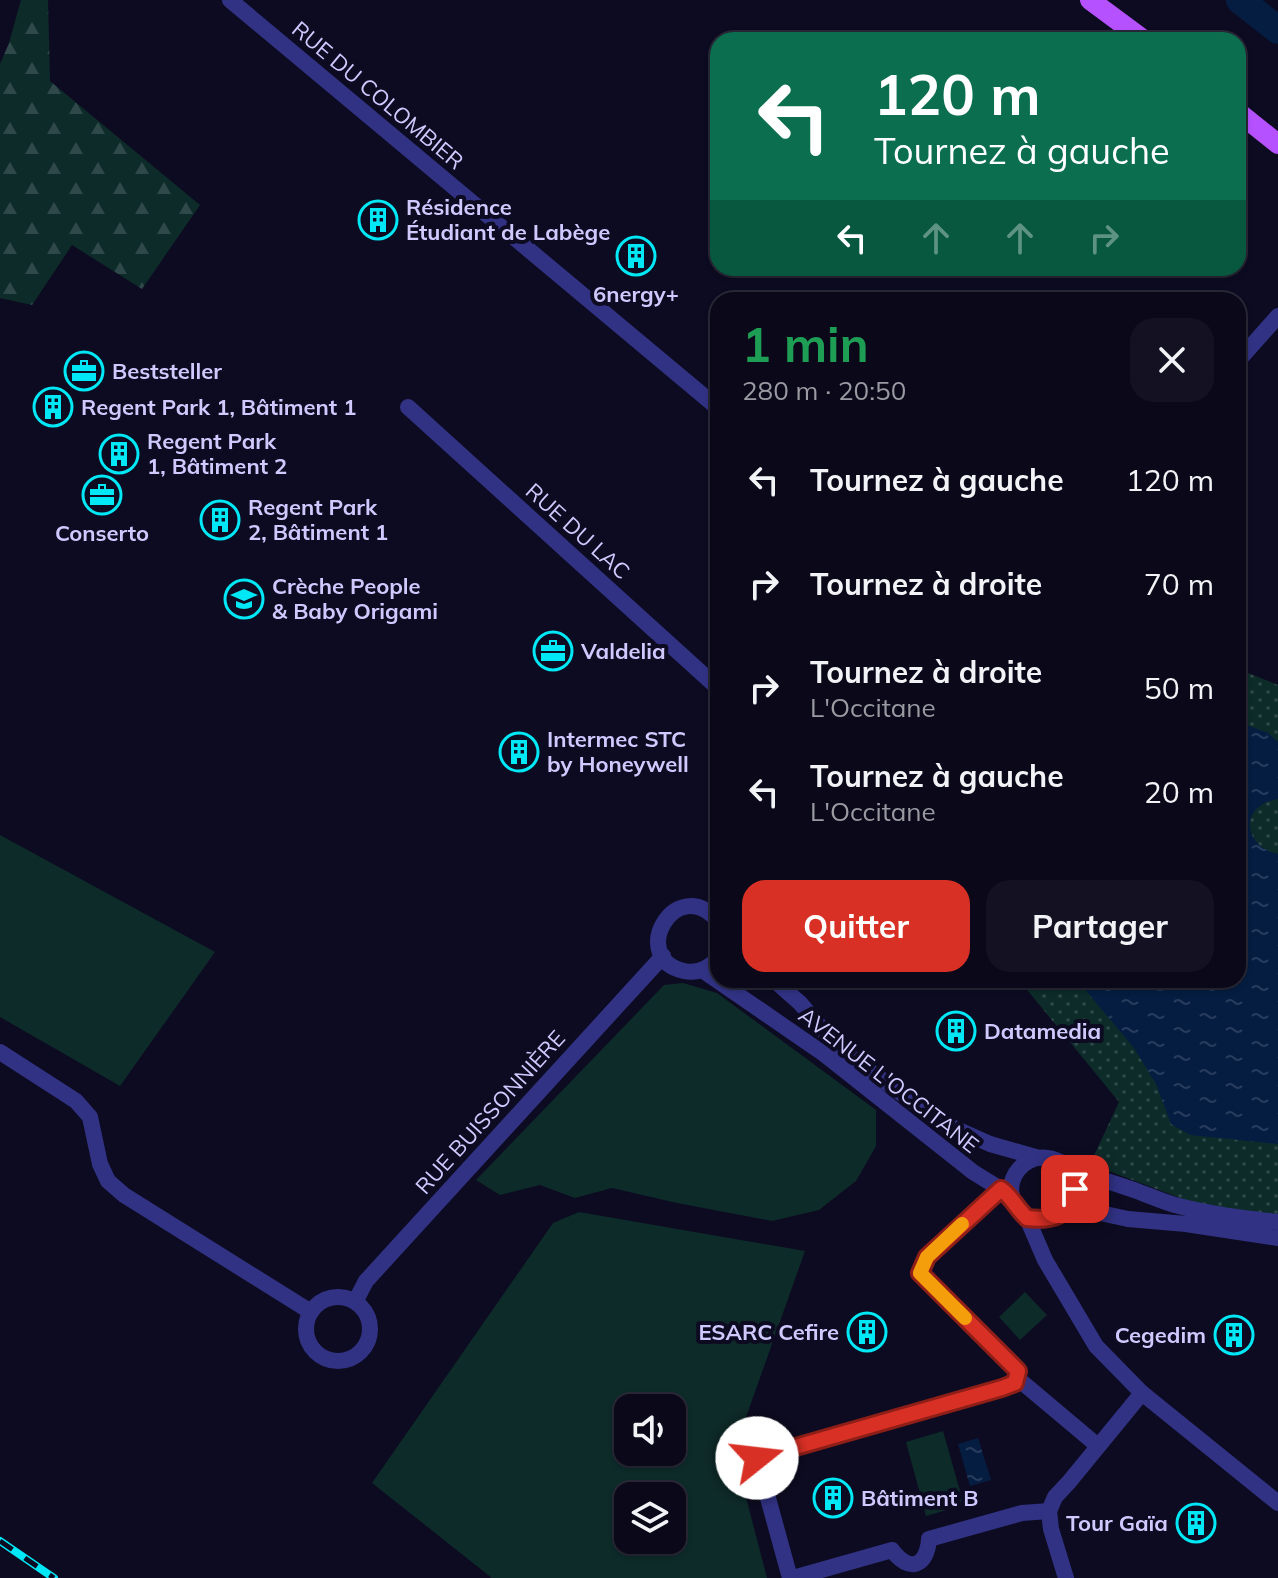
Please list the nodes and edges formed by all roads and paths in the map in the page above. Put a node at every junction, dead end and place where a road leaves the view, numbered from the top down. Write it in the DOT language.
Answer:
graph roads {
  1 [pos="230,0"];
  2 [pos="1090,0"];
  3 [pos="1133,32"];
  4 [pos="1246,118"];
  5 [pos="1278,144"];
  6 [pos="1278,316"];
  7 [pos="1246,352"];
  8 [pos="710,401"];
  9 [pos="408,407"];
  10 [pos="710,681"];
  11 [pos="710,911"];
  12 [pos="663,956"];
  13 [pos="710,966"];
  14 [pos="702,970"];
  15 [pos="710,976"];
  16 [pos="728,988"];
  17 [pos="783,988"];
  18 [pos="0,1052"];
  19 [pos="1039,1158"];
  20 [pos="1067,1166"];
  21 [pos="1006,1193"];
  22 [pos="1060,1214"];
  23 [pos="1027,1218"];
  24 [pos="1278,1222"];
  25 [pos="1278,1238"];
  26 [pos="1045,1260"];
  27 [pos="355,1302"];
  28 [pos="311,1312"];
  29 [pos="1016,1377"];
  30 [pos="1142,1393"];
  31 [pos="1098,1446"];
  32 [pos="1278,1503"];
  33 [pos="1049,1511"];
  34 [pos="918,1571"];
  35 [pos="791,1578"];
  36 [pos="1066,1578"];
  1 -- 8 [label="street, RUE DU COLOMBIER"];
  2 -- 3 [label="main road"];
  4 -- 5 [label="main road"];
  6 -- 7 [label="street"];
  9 -- 10 [label="street, RUE DU LAC"];
  11 -- 12 [label="street"];
  12 -- 14 [label="street, AVENUE L'OCCITANE"];
  12 -- 27 [label="street, RUE BUISSONNIÈRE"];
  13 -- 14 [label="street"];
  14 -- 15 [label="street, AVENUE L'OCCITANE"];
  16 -- 21 [label="street, AVENUE L'OCCITANE"];
  17 -- 19 [label="street, AVENUE L'OCCITANE"];
  18 -- 28 [label="street"];
  19 -- 20 [label="street"];
  19 -- 21 [label="street"];
  20 -- 22 [label="street"];
  20 -- 24 [label="street"];
  21 -- 23 [label="street"];
  21 -- 29 [label="street"];
  22 -- 23 [label="street"];
  22 -- 25 [label="street"];
  22 -- 26 [label="street"];
  23 -- 26 [label="street"];
  26 -- 30 [label="street"];
  27 -- 28 [label="street"];
  27 -- 28 [label="street"];
  29 -- 31 [label="street"];
  29 -- 35 [label="street"];
  30 -- 31 [label="street"];
  30 -- 32 [label="street"];
  31 -- 33 [label="street"];
  33 -- 34 [label="street"];
  33 -- 36 [label="street"];
  34 -- 35 [label="street"];
}
